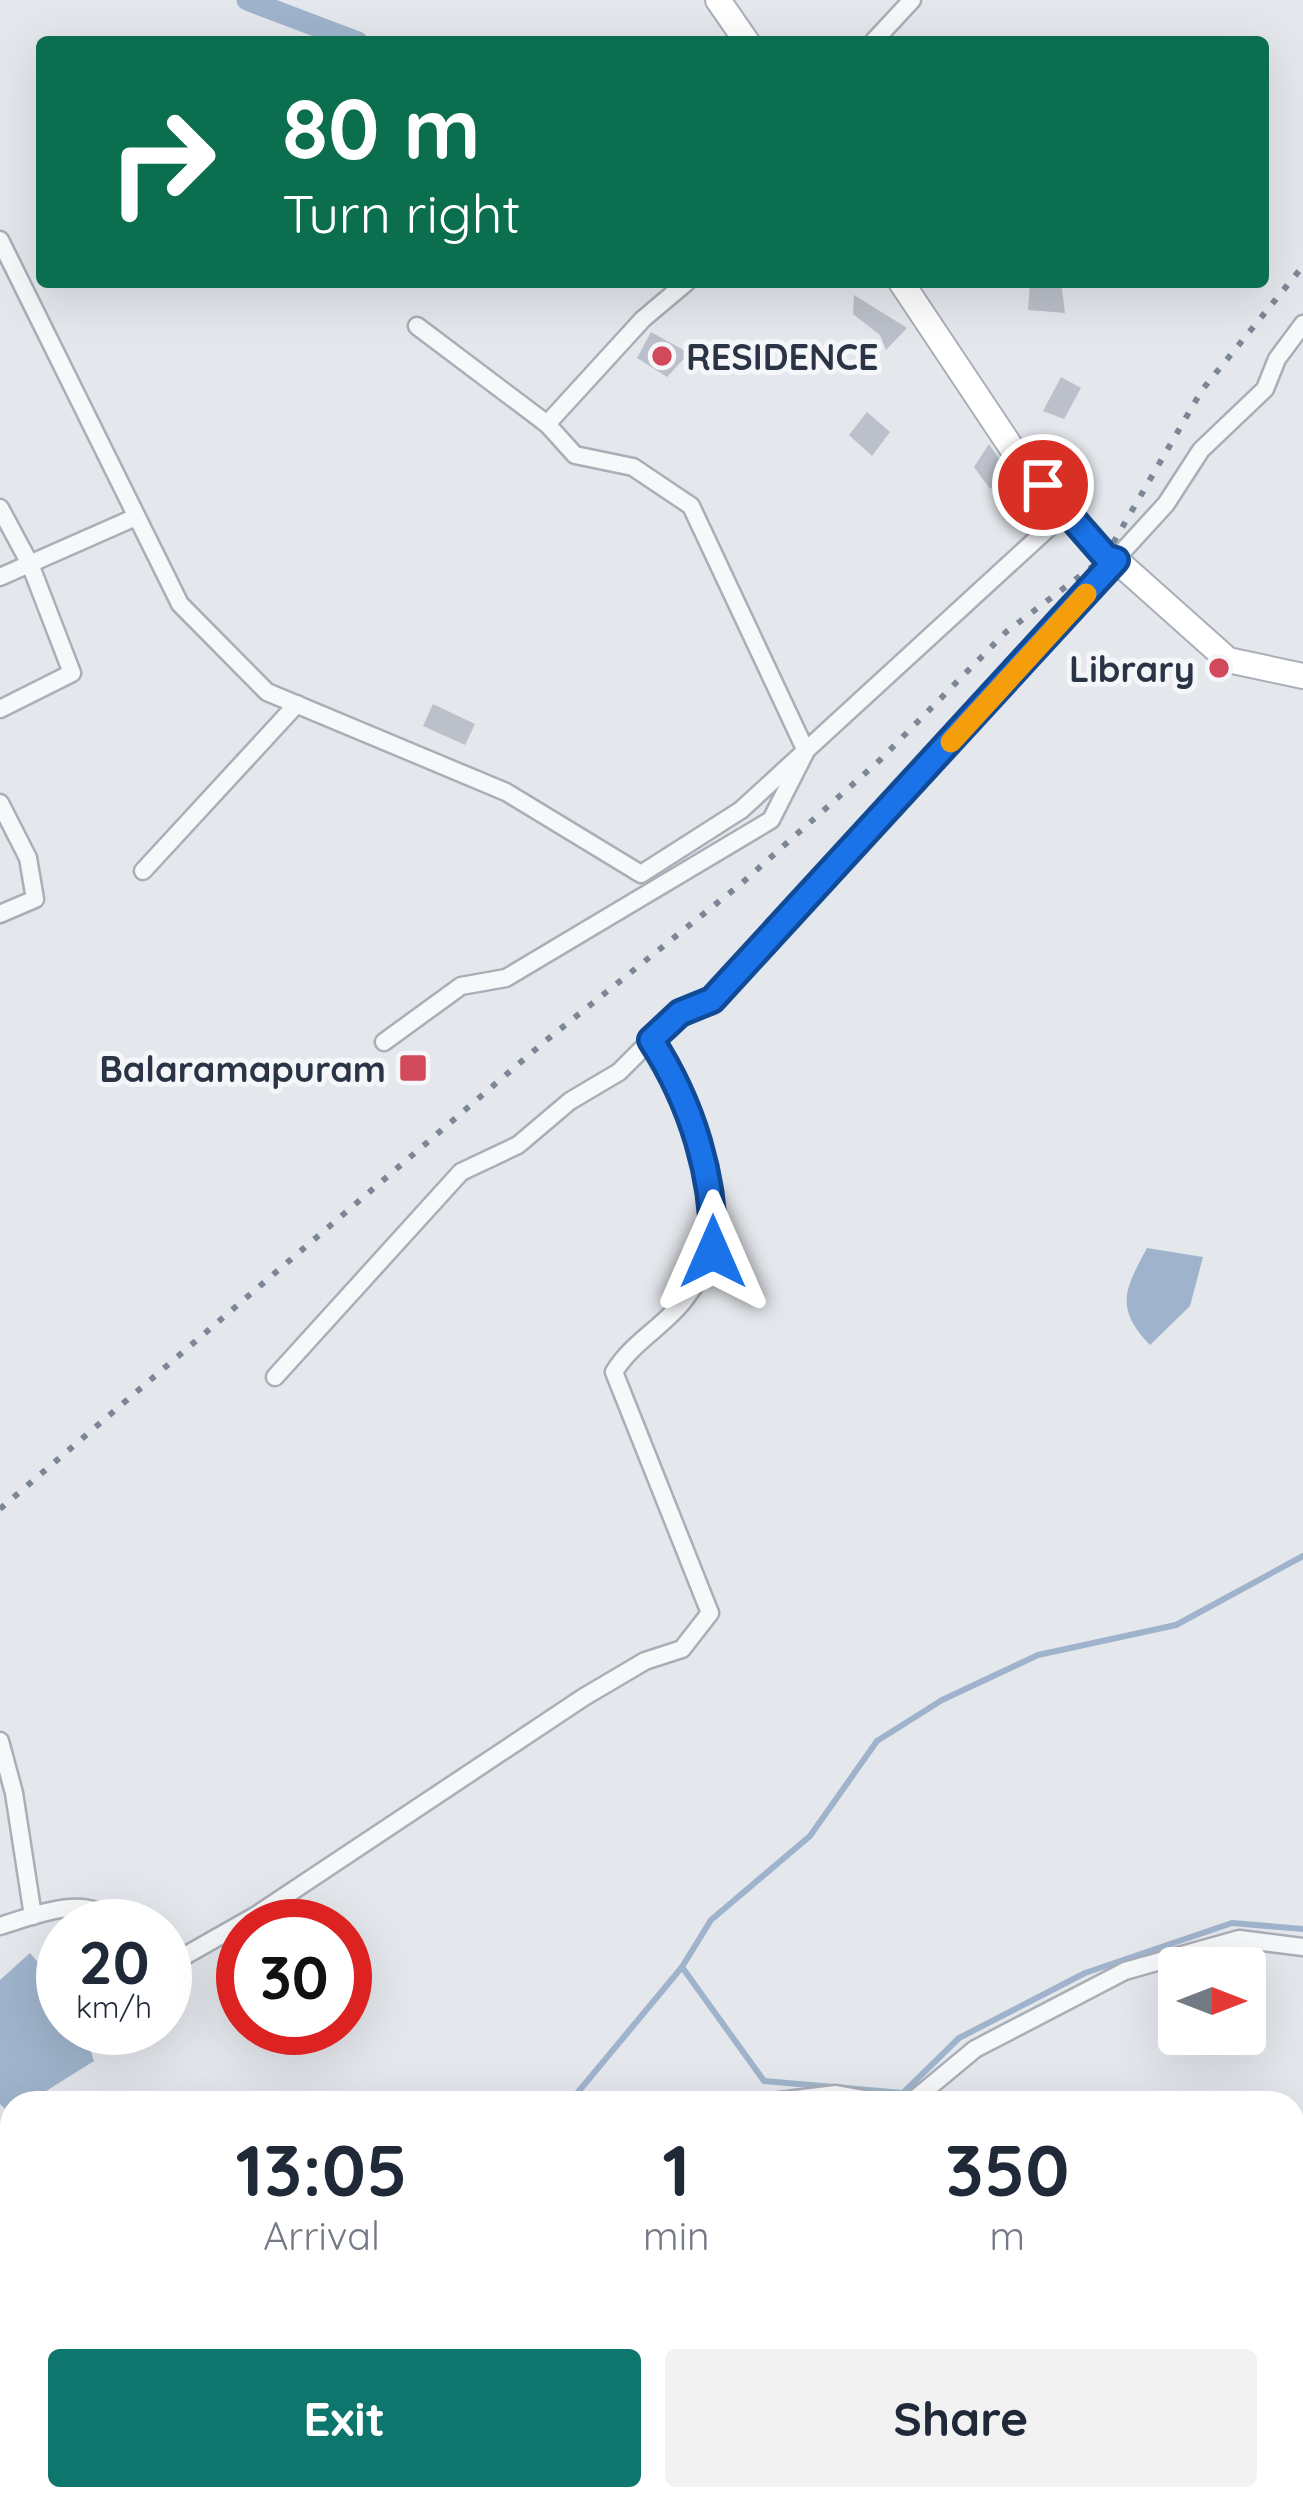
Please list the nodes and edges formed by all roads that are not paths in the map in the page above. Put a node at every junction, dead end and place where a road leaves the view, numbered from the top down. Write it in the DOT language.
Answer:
graph roads {
  1 [pos="718,0"];
  2 [pos="912,0"];
  3 [pos="745,35"];
  4 [pos="879,36"];
  5 [pos="0,240"];
  6 [pos="680,288"];
  7 [pos="905,288"];
  8 [pos="1303,324"];
  9 [pos="417,326"];
  10 [pos="547,424"];
  11 [pos="0,508"];
  12 [pos="1067,511"];
  13 [pos="136,517"];
  14 [pos="1116,560"];
  15 [pos="30,564"];
  16 [pos="0,577"];
  17 [pos="1303,676"];
  18 [pos="297,704"];
  19 [pos="0,710"];
  20 [pos="806,751"];
  21 [pos="0,802"];
  22 [pos="143,872"];
  23 [pos="0,914"];
  24 [pos="651,1040"];
  25 [pos="384,1042"];
  26 [pos="275,1377"];
  27 [pos="0,1741"];
  28 [pos="36,1915"];
  29 [pos="33,1916"];
  30 [pos="0,1926"];
  31 [pos="1303,1947"];
  32 [pos="192,1952"];
  33 [pos="924,2091"];
  1 -- 3 [label="main road"];
  2 -- 4 [label="street"];
  5 -- 13 [label="street"];
  6 -- 10 [label="street"];
  7 -- 12 [label="main road"];
  8 -- 14 [label="street"];
  9 -- 10 [label="street"];
  10 -- 20 [label="street"];
  11 -- 15 [label="street"];
  12 -- 14 [label="main road"];
  12 -- 20 [label="street"];
  13 -- 15 [label="street"];
  13 -- 18 [label="street"];
  14 -- 17 [label="main road"];
  14 -- 24 [label="street"];
  15 -- 16 [label="street"];
  15 -- 19 [label="street"];
  18 -- 20 [label="street"];
  18 -- 22 [label="street"];
  20 -- 25 [label="street"];
  21 -- 23 [label="street"];
  24 -- 26 [label="street"];
  24 -- 32 [label="street"];
  27 -- 29 [label="street"];
  28 -- 29 [label="street"];
  29 -- 30 [label="street"];
  31 -- 33 [label="street"];
}
